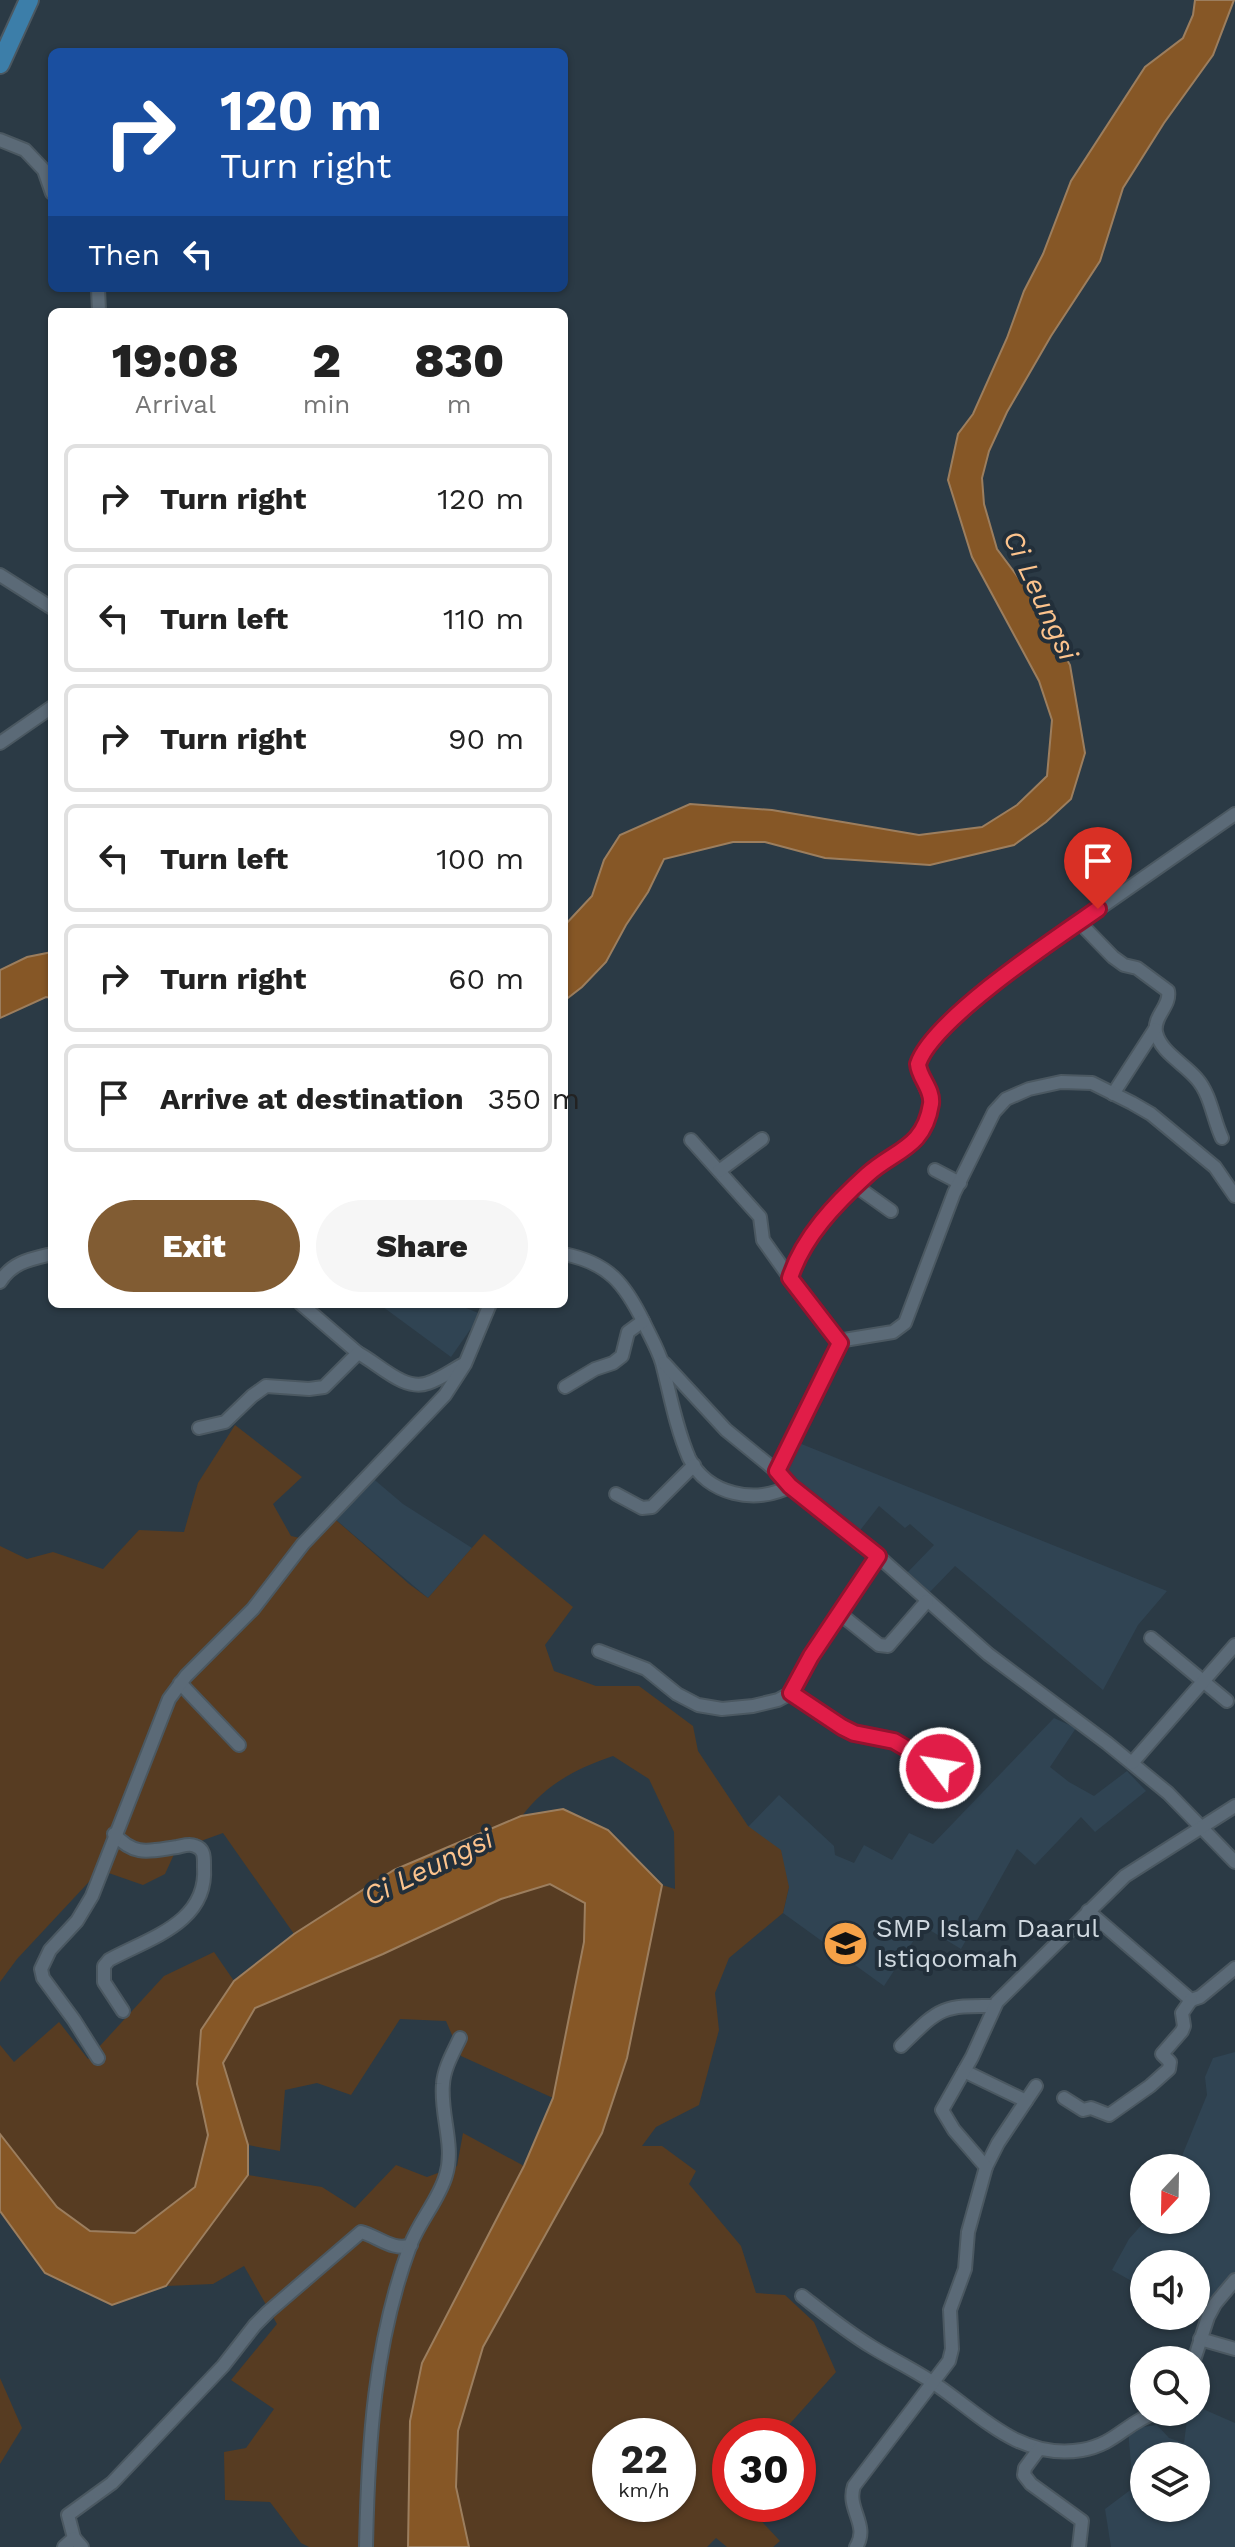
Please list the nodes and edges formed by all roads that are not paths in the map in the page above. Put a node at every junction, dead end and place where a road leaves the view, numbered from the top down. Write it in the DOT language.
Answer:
graph roads {
  1 [pos="29,0"];
  2 [pos="0,64"];
  3 [pos="0,140"];
  4 [pos="48,177"];
  5 [pos="0,575"];
  6 [pos="48,605"];
  7 [pos="48,710"];
  8 [pos="0,743"];
  9 [pos="1235,814"];
  10 [pos="1079,922"];
  11 [pos="1155,1029"];
  12 [pos="1113,1094"];
  13 [pos="1222,1138"];
  14 [pos="762,1139"];
  15 [pos="691,1140"];
  16 [pos="935,1170"];
  17 [pos="719,1171"];
  18 [pos="960,1183"];
  19 [pos="856,1186"];
  20 [pos="1235,1196"];
  21 [pos="891,1211"];
  22 [pos="48,1255"];
  23 [pos="568,1255"];
  24 [pos="790,1278"];
  25 [pos="0,1282"];
  26 [pos="306,1308"];
  27 [pos="488,1308"];
  28 [pos="643,1321"];
  29 [pos="840,1343"];
  30 [pos="358,1353"];
  31 [pos="661,1360"];
  32 [pos="465,1364"];
  33 [pos="565,1387"];
  34 [pos="199,1428"];
  35 [pos="694,1465"];
  36 [pos="777,1471"];
  37 [pos="790,1486"];
  38 [pos="616,1494"];
  39 [pos="878,1556"];
  40 [pos="927,1601"];
  41 [pos="839,1613"];
  42 [pos="1151,1638"];
  43 [pos="1235,1645"];
  44 [pos="599,1651"];
  45 [pos="180,1683"];
  46 [pos="1203,1683"];
  47 [pos="791,1693"];
  48 [pos="1227,1701"];
  49 [pos="239,1745"];
  50 [pos="1132,1763"];
  51 [pos="940,1768"];
  52 [pos="1235,1806"];
  53 [pos="1200,1828"];
  54 [pos="114,1834"];
  55 [pos="1235,1862"];
  56 [pos="1088,1911"];
  57 [pos="1235,1968"];
  58 [pos="1191,2000"];
  59 [pos="994,2006"];
  60 [pos="123,2011"];
  61 [pos="460,2038"];
  62 [pos="901,2046"];
  63 [pos="98,2058"];
  64 [pos="964,2071"];
  65 [pos="1036,2086"];
  66 [pos="1064,2098"];
  67 [pos="1026,2101"];
  68 [pos="986,2167"];
  69 [pos="411,2245"];
  70 [pos="1235,2280"];
  71 [pos="802,2296"];
  72 [pos="1200,2339"];
  73 [pos="1198,2346"];
  74 [pos="1235,2349"];
  75 [pos="934,2383"];
  76 [pos="1130,2426"];
  77 [pos="1039,2449"];
  78 [pos="73,2544"];
  79 [pos="366,2547"];
  80 [pos="856,2547"];
  81 [pos="1079,2547"];
  1 -- 2 [label="main road"];
  3 -- 4 [label="street"];
  5 -- 6 [label="street"];
  7 -- 8 [label="street"];
  9 -- 10 [label="street"];
  10 -- 11 [label="street"];
  10 -- 19 [label="street"];
  11 -- 12 [label="street"];
  11 -- 13 [label="street"];
  12 -- 18 [label="street"];
  12 -- 20 [label="street"];
  14 -- 17 [label="street"];
  15 -- 17 [label="street"];
  16 -- 18 [label="street"];
  17 -- 24 [label="street"];
  18 -- 29 [label="street"];
  19 -- 21 [label="street"];
  19 -- 24 [label="street"];
  22 -- 25 [label="street"];
  23 -- 28 [label="street"];
  24 -- 29 [label="street"];
  26 -- 30 [label="street"];
  27 -- 32 [label="street"];
  28 -- 31 [label="street"];
  28 -- 33 [label="street"];
  29 -- 36 [label="street"];
  30 -- 32 [label="street"];
  30 -- 34 [label="street"];
  31 -- 35 [label="street"];
  31 -- 36 [label="street"];
  32 -- 45 [label="street"];
  35 -- 37 [label="street"];
  35 -- 38 [label="street"];
  36 -- 37 [label="street"];
  37 -- 39 [label="street"];
  39 -- 40 [label="street"];
  39 -- 41 [label="street"];
  40 -- 41 [label="street"];
  40 -- 50 [label="street"];
  41 -- 47 [label="street"];
  42 -- 46 [label="street"];
  43 -- 46 [label="street"];
  44 -- 47 [label="street"];
  45 -- 49 [label="street"];
  45 -- 54 [label="street"];
  46 -- 48 [label="street"];
  46 -- 50 [label="street"];
  47 -- 51 [label="street"];
  50 -- 53 [label="street"];
  52 -- 53 [label="street"];
  53 -- 55 [label="street"];
  53 -- 56 [label="street"];
  54 -- 60 [label="street"];
  54 -- 63 [label="street"];
  56 -- 58 [label="street"];
  56 -- 59 [label="street"];
  57 -- 58 [label="street"];
  58 -- 66 [label="street"];
  59 -- 62 [label="street"];
  59 -- 64 [label="street"];
  61 -- 69 [label="street"];
  64 -- 67 [label="street"];
  64 -- 68 [label="street"];
  65 -- 67 [label="street"];
  67 -- 68 [label="street"];
  68 -- 75 [label="street"];
  69 -- 78 [label="street"];
  69 -- 79 [label="street"];
  70 -- 72 [label="street"];
  71 -- 75 [label="street"];
  72 -- 73 [label="street"];
  72 -- 74 [label="street"];
  75 -- 77 [label="street"];
  75 -- 80 [label="street"];
  76 -- 77 [label="street"];
  77 -- 81 [label="street"];
}
